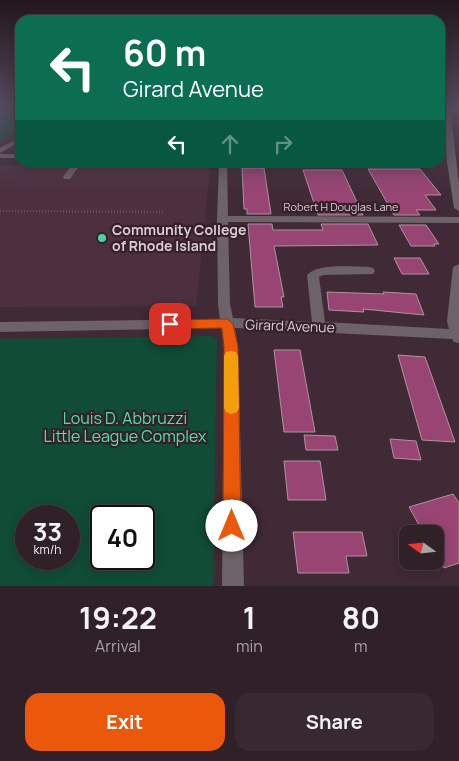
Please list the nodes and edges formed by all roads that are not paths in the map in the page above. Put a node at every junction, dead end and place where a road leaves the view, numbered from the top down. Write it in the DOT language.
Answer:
graph roads {
  1 [pos="452,136"];
  2 [pos="15,143"];
  3 [pos="0,151"];
  4 [pos="0,156"];
  5 [pos="15,156"];
  6 [pos="0,160"];
  7 [pos="455,160"];
  8 [pos="15,161"];
  9 [pos="74,167"];
  10 [pos="223,167"];
  11 [pos="67,177"];
  12 [pos="459,208"];
  13 [pos="222,219"];
  14 [pos="459,220"];
  15 [pos="459,267"];
  16 [pos="369,271"];
  17 [pos="227,324"];
  18 [pos="0,327"];
  19 [pos="319,327"];
  20 [pos="458,335"];
  21 [pos="233,586"];
  1 -- 7 [label="street"];
  2 -- 3 [label="street"];
  4 -- 5 [label="street"];
  6 -- 8 [label="street"];
  7 -- 12 [label="street"];
  9 -- 11 [label="street"];
  10 -- 13 [label="street"];
  13 -- 14 [label="street, Robert H Douglas Lane"];
  13 -- 17 [label="street"];
  15 -- 20 [label="street"];
  16 -- 19 [label="street"];
  17 -- 18 [label="street, Girard Avenue"];
  17 -- 19 [label="street, Girard Avenue"];
  17 -- 21 [label="street"];
  19 -- 20 [label="street, Girard Avenue"];
}
